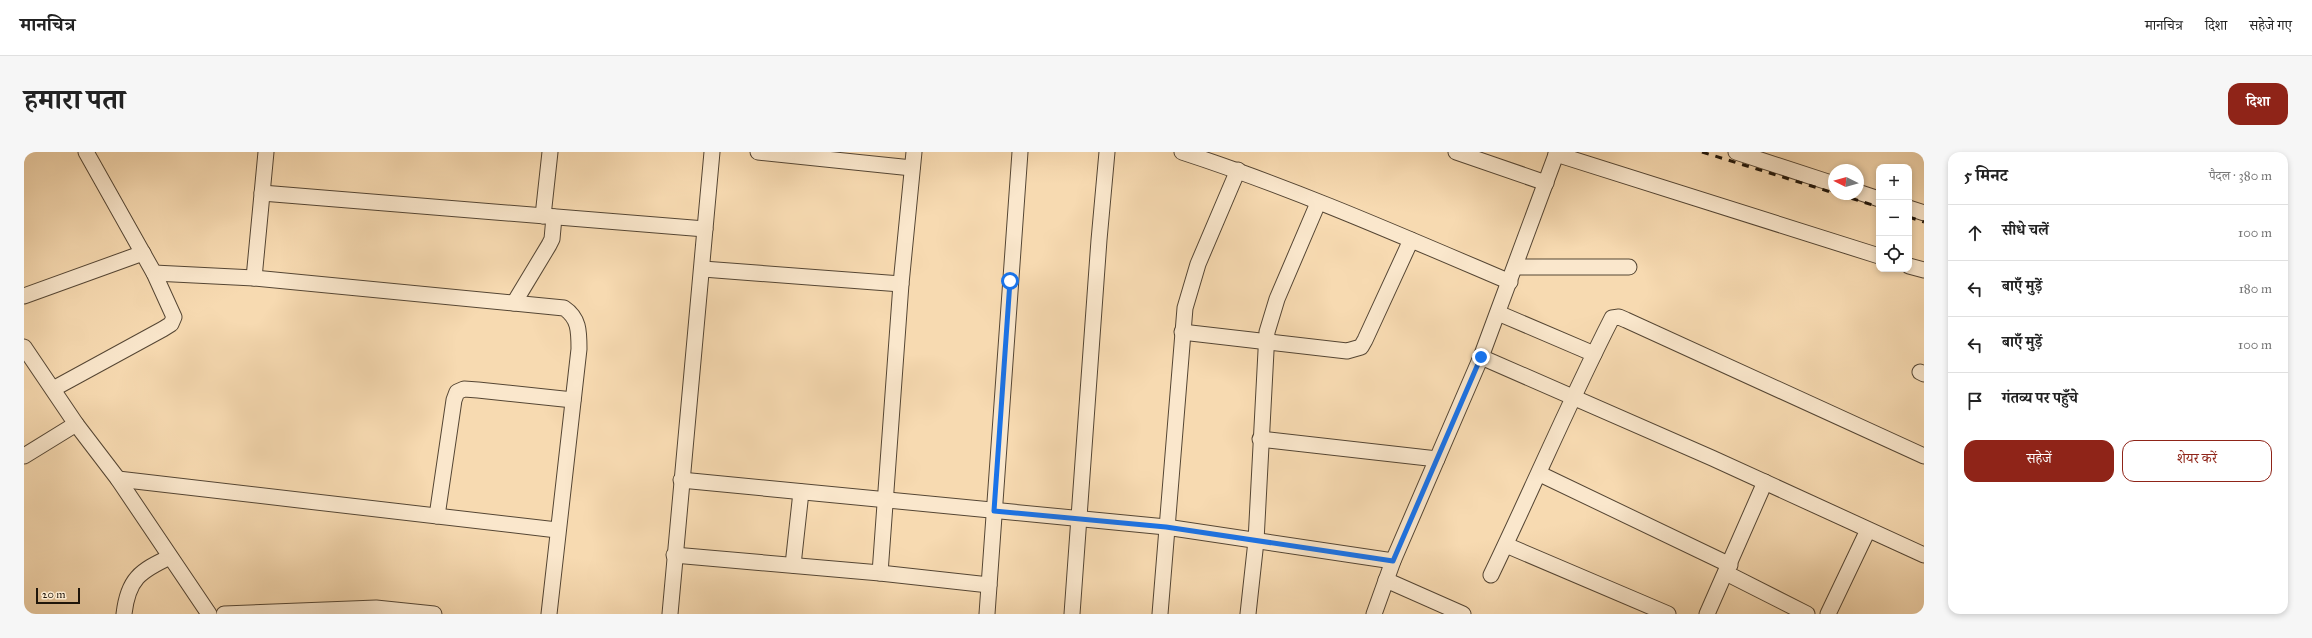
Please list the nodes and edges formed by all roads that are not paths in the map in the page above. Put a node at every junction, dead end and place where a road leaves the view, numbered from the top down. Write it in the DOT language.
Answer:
graph roads {
  1 [pos="86,152"];
  2 [pos="266,152"];
  3 [pos="550,152"];
  4 [pos="712,152"];
  5 [pos="758,152"];
  6 [pos="914,152"];
  7 [pos="1020,152"];
  8 [pos="1107,152"];
  9 [pos="1182,152"];
  10 [pos="1456,152"];
  11 [pos="1736,152"];
  12 [pos="1556,153"];
  13 [pos="912,168"];
  14 [pos="1238,170"];
  15 [pos="1828,182"];
  16 [pos="1546,183"];
  17 [pos="262,193"];
  18 [pos="1864,194"];
  19 [pos="1876,198"];
  20 [pos="1318,203"];
  21 [pos="1912,209"];
  22 [pos="1924,214"];
  23 [pos="549,217"];
  24 [pos="705,229"];
  25 [pos="1412,240"];
  26 [pos="143,253"];
  27 [pos="1876,255"];
  28 [pos="1516,267"];
  29 [pos="1629,267"];
  30 [pos="1912,267"];
  31 [pos="702,269"];
  32 [pos="1924,270"];
  33 [pos="154,273"];
  34 [pos="254,278"];
  35 [pos="1510,282"];
  36 [pos="901,284"];
  37 [pos="24,296"];
  38 [pos="514,303"];
  39 [pos="1498,313"];
  40 [pos="1182,332"];
  41 [pos="1266,343"];
  42 [pos="24,347"];
  43 [pos="1594,354"];
  44 [pos="1481,357"];
  45 [pos="53,389"];
  46 [pos="1573,397"];
  47 [pos="573,400"];
  48 [pos="76,424"];
  49 [pos="1260,440"];
  50 [pos="24,456"];
  51 [pos="1924,456"];
  52 [pos="1437,459"];
  53 [pos="1540,474"];
  54 [pos="118,479"];
  55 [pos="681,480"];
  56 [pos="1765,482"];
  57 [pos="801,492"];
  58 [pos="886,500"];
  59 [pos="994,511"];
  60 [pos="437,516"];
  61 [pos="1080,518"];
  62 [pos="1166,527"];
  63 [pos="557,530"];
  64 [pos="1868,530"];
  65 [pos="1256,541"];
  66 [pos="1506,545"];
  67 [pos="674,554"];
  68 [pos="1924,555"];
  69 [pos="170,557"];
  70 [pos="1393,561"];
  71 [pos="793,565"];
  72 [pos="1728,569"];
  73 [pos="880,573"];
  74 [pos="1490,575"];
  75 [pos="1386,580"];
  76 [pos="989,585"];
  77 [pos="124,614"];
  78 [pos="209,614"];
  79 [pos="224,614"];
  80 [pos="434,614"];
  81 [pos="549,614"];
  82 [pos="670,614"];
  83 [pos="987,614"];
  84 [pos="1072,614"];
  85 [pos="1160,614"];
  86 [pos="1248,614"];
  87 [pos="1374,614"];
  88 [pos="1463,614"];
  89 [pos="1668,614"];
  90 [pos="1707,614"];
  91 [pos="1807,614"];
  92 [pos="1828,614"];
  1 -- 26 [label="street"];
  2 -- 17 [label="street"];
  3 -- 23 [label="street"];
  4 -- 24 [label="street"];
  5 -- 13 [label="street"];
  6 -- 13 [label="street"];
  7 -- 59 [label="street"];
  8 -- 61 [label="street"];
  9 -- 14 [label="street"];
  10 -- 16 [label="street"];
  11 -- 15 [label="street"];
  12 -- 16 [label="street"];
  12 -- 27 [label="street"];
  13 -- 36 [label="street"];
  14 -- 20 [label="street"];
  14 -- 40 [label="street"];
  16 -- 28 [label="street"];
  17 -- 23 [label="street"];
  17 -- 34 [label="street"];
  18 -- 19 [label="street"];
  20 -- 25 [label="street"];
  20 -- 41 [label="street"];
  21 -- 22 [label="street"];
  23 -- 24 [label="street"];
  23 -- 38 [label="street"];
  24 -- 31 [label="street"];
  25 -- 35 [label="street"];
  25 -- 41 [label="street"];
  26 -- 33 [label="street"];
  26 -- 37 [label="street"];
  28 -- 29 [label="street"];
  28 -- 35 [label="street"];
  30 -- 32 [label="street"];
  31 -- 36 [label="street"];
  31 -- 55 [label="street"];
  33 -- 34 [label="street"];
  33 -- 45 [label="street"];
  34 -- 38 [label="street"];
  35 -- 39 [label="street"];
  36 -- 58 [label="street"];
  38 -- 47 [label="street"];
  39 -- 43 [label="street"];
  39 -- 44 [label="street"];
  40 -- 41 [label="street"];
  40 -- 62 [label="street"];
  41 -- 49 [label="street"];
  42 -- 45 [label="street"];
  43 -- 46 [label="street"];
  43 -- 51 [label="street"];
  44 -- 46 [label="street"];
  44 -- 52 [label="street"];
  45 -- 48 [label="street"];
  46 -- 53 [label="street"];
  46 -- 56 [label="street"];
  47 -- 60 [label="street"];
  47 -- 63 [label="street"];
  48 -- 50 [label="street"];
  48 -- 54 [label="street"];
  49 -- 52 [label="street"];
  49 -- 65 [label="street"];
  52 -- 70 [label="street"];
  53 -- 66 [label="street"];
  53 -- 72 [label="street"];
  54 -- 60 [label="street"];
  54 -- 69 [label="street"];
  55 -- 57 [label="street"];
  55 -- 67 [label="street"];
  56 -- 64 [label="street"];
  56 -- 72 [label="street"];
  57 -- 58 [label="street"];
  57 -- 71 [label="street"];
  58 -- 59 [label="street"];
  58 -- 73 [label="street"];
  59 -- 61 [label="street"];
  59 -- 76 [label="street"];
  60 -- 63 [label="street"];
  61 -- 62 [label="street"];
  61 -- 84 [label="street"];
  62 -- 65 [label="street"];
  62 -- 85 [label="street"];
  63 -- 81 [label="street"];
  64 -- 68 [label="street"];
  64 -- 92 [label="street"];
  65 -- 70 [label="street"];
  65 -- 86 [label="street"];
  66 -- 74 [label="street"];
  66 -- 89 [label="street"];
  67 -- 71 [label="street"];
  67 -- 82 [label="street"];
  69 -- 77 [label="street"];
  69 -- 78 [label="street"];
  70 -- 75 [label="street"];
  71 -- 73 [label="street"];
  72 -- 90 [label="street"];
  72 -- 91 [label="street"];
  73 -- 76 [label="street"];
  75 -- 87 [label="street"];
  75 -- 88 [label="street"];
  76 -- 83 [label="street"];
  79 -- 80 [label="street"];
}
